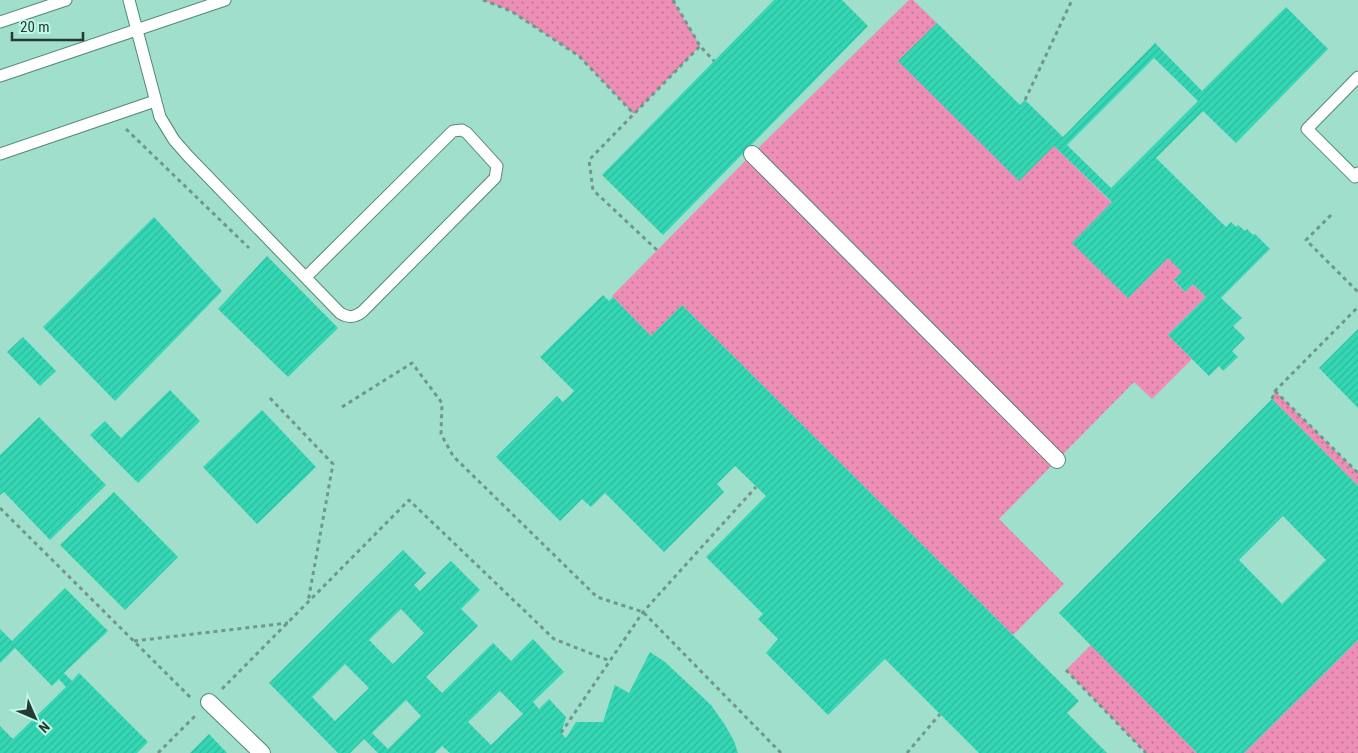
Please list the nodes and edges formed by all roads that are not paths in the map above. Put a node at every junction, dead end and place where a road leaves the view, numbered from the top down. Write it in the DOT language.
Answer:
graph roads {
  1 [pos="66,0"];
  2 [pos="129,0"];
  3 [pos="225,0"];
  4 [pos="1,20"];
  5 [pos="138,30"];
  6 [pos="0,76"];
  7 [pos="1358,77"];
  8 [pos="155,101"];
  9 [pos="0,154"];
  10 [pos="752,154"];
  11 [pos="1358,173"];
  12 [pos="306,277"];
  13 [pos="1057,460"];
  14 [pos="202,702"];
  15 [pos="262,753"];
  1 -- 4 [label="lane"];
  2 -- 5 [label="lane"];
  3 -- 5 [label="lane"];
  5 -- 6 [label="lane"];
  5 -- 8 [label="lane"];
  7 -- 11 [label="lane"];
  8 -- 9 [label="lane"];
  8 -- 12 [label="lane"];
  10 -- 13 [label="street"];
  12 -- 12 [label="lane"];
  14 -- 15 [label="street"];
}
